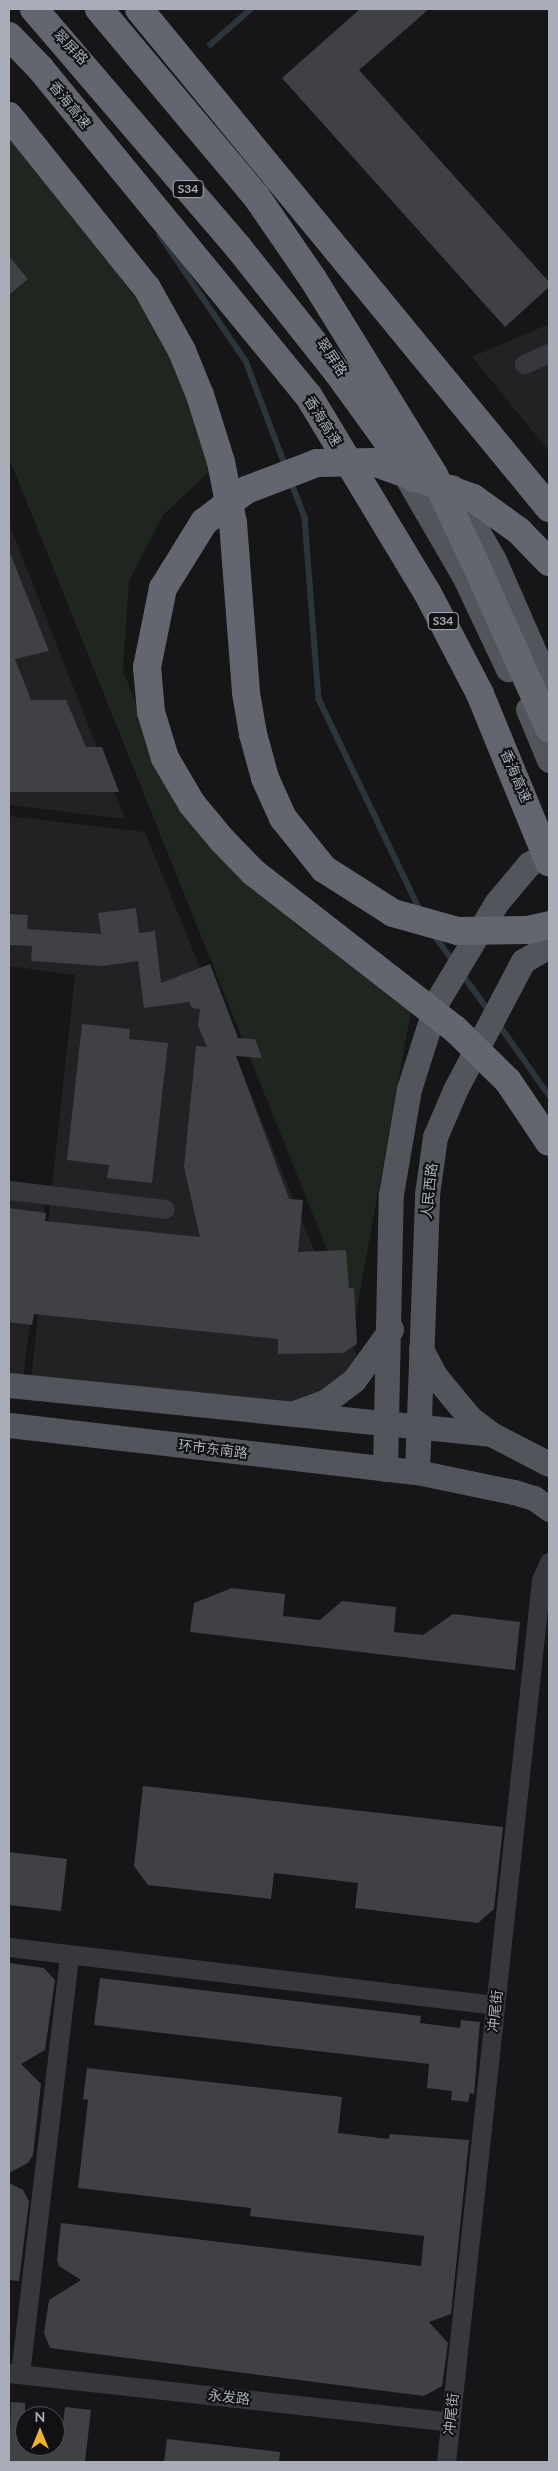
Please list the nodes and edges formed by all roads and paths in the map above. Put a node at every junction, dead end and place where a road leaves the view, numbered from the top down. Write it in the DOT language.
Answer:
graph roads {
  1 [pos="34,9"];
  2 [pos="84,9"];
  3 [pos="138,9"];
  4 [pos="103,21"];
  5 [pos="9,36"];
  6 [pos="9,116"];
  7 [pos="549,353"];
  8 [pos="524,364"];
  9 [pos="549,508"];
  10 [pos="549,562"];
  11 [pos="476,565"];
  12 [pos="549,686"];
  13 [pos="549,728"];
  14 [pos="549,760"];
  15 [pos="549,853"];
  16 [pos="549,862"];
  17 [pos="549,925"];
  18 [pos="549,946"];
  19 [pos="549,1142"];
  20 [pos="9,1190"];
  21 [pos="165,1209"];
  22 [pos="391,1329"];
  23 [pos="421,1349"];
  24 [pos="9,1385"];
  25 [pos="288,1415"];
  26 [pos="9,1424"];
  27 [pos="388,1425"];
  28 [pos="418,1428"];
  29 [pos="491,1434"];
  30 [pos="549,1464"];
  31 [pos="385,1469"];
  32 [pos="417,1472"];
  33 [pos="549,1509"];
  34 [pos="549,1562"];
  35 [pos="9,1947"];
  36 [pos="69,1954"];
  37 [pos="496,2005"];
  38 [pos="15,2374"];
  39 [pos="450,2422"];
  40 [pos="446,2462"];
  1 -- 11 [label="highway, S34, bridge"];
  1 -- 14 [label="main road, 翠屏路"];
  2 -- 4 [label="main road"];
  3 -- 4 [label="street"];
  3 -- 9 [label="highway"];
  4 -- 11 [label="highway, bridge"];
  4 -- 12 [label="main road"];
  5 -- 16 [label="highway, 香海高速 / S34, bridge"];
  6 -- 17 [label="highway, bridge"];
  7 -- 8 [label="street"];
  10 -- 19 [label="highway, bridge"];
  11 -- 13 [label="highway, S34"];
  15 -- 22 [label="main road"];
  18 -- 23 [label="main road, 人民西路"];
  20 -- 21 [label="street"];
  22 -- 25 [label="main road"];
  22 -- 27 [label="main road"];
  23 -- 28 [label="main road, 人民西路"];
  23 -- 29 [label="main road"];
  24 -- 25 [label="main road"];
  25 -- 27 [label="main road"];
  26 -- 31 [label="main road, 环市东南路"];
  27 -- 28 [label="main road"];
  27 -- 31 [label="main road"];
  28 -- 29 [label="main road"];
  28 -- 32 [label="main road, 人民西路"];
  29 -- 30 [label="main road"];
  31 -- 32 [label="main road, 环市东南路"];
  32 -- 33 [label="main road, 环市东南路"];
  34 -- 37 [label="street, 冲尾街"];
  35 -- 36 [label="street"];
  36 -- 37 [label="street"];
  36 -- 38 [label="street"];
  37 -- 39 [label="street, 冲尾街"];
  38 -- 39 [label="street, 永发路"];
  39 -- 40 [label="street, 冲尾街"];
}
